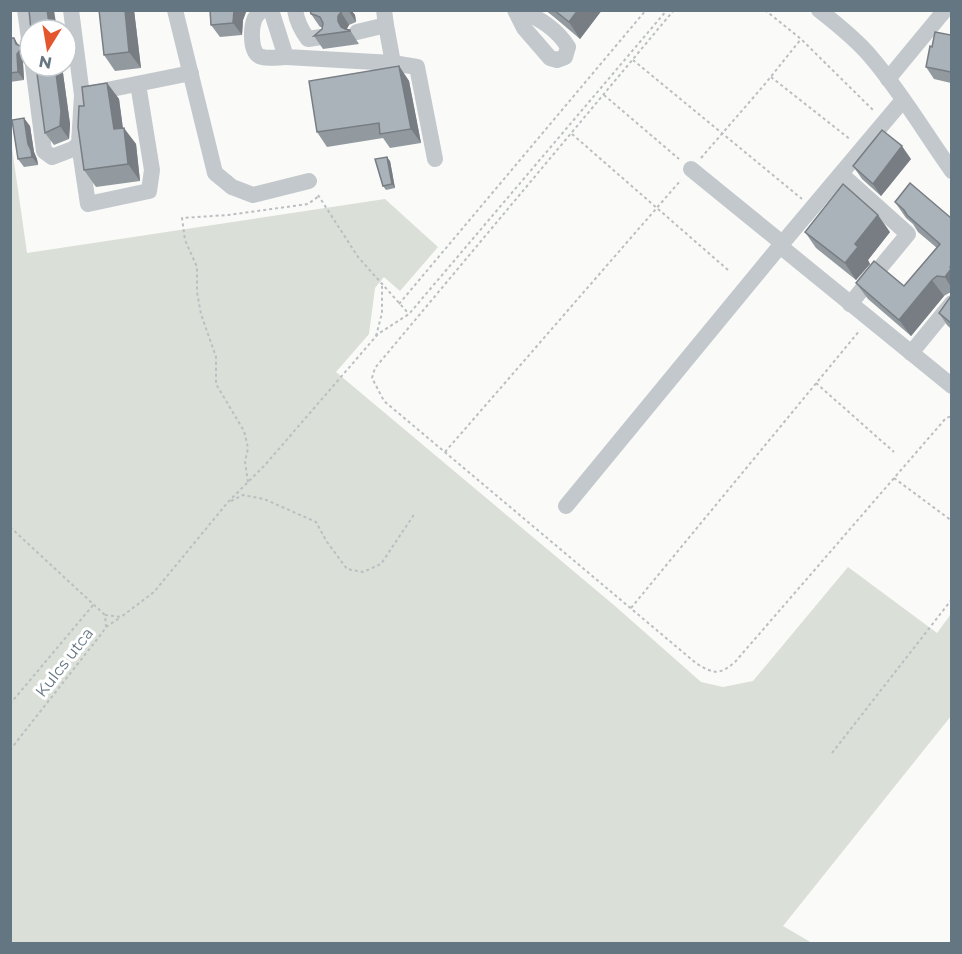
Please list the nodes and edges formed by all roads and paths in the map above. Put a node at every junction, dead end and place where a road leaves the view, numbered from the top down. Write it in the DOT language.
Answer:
graph roads {
  1 [pos="71,10"];
  2 [pos="175,10"];
  3 [pos="262,10"];
  4 [pos="271,10"];
  5 [pos="295,10"];
  6 [pos="515,10"];
  7 [pos="521,10"];
  8 [pos="646,10"];
  9 [pos="667,10"];
  10 [pos="674,10"];
  11 [pos="765,10"];
  12 [pos="819,10"];
  13 [pos="847,10"];
  14 [pos="945,10"];
  15 [pos="385,18"];
  16 [pos="838,25"];
  17 [pos="357,32"];
  18 [pos="321,37"];
  19 [pos="801,39"];
  20 [pos="286,57"];
  21 [pos="633,60"];
  22 [pos="393,63"];
  23 [pos="191,73"];
  24 [pos="771,77"];
  25 [pos="35,78"];
  26 [pos="888,79"];
  27 [pos="138,84"];
  28 [pos="82,95"];
  29 [pos="604,95"];
  30 [pos="903,100"];
  31 [pos="885,121"];
  32 [pos="572,133"];
  33 [pos="722,134"];
  34 [pos="79,144"];
  35 [pos="866,144"];
  36 [pos="435,159"];
  37 [pos="691,169"];
  38 [pos="951,171"];
  39 [pos="841,174"];
  40 [pos="309,181"];
  41 [pos="319,196"];
  42 [pos="802,199"];
  43 [pos="657,208"];
  44 [pos="781,245"];
  45 [pos="728,270"];
  46 [pos="382,286"];
  47 [pos="951,303"];
  48 [pos="399,304"];
  49 [pos="850,304"];
  50 [pos="409,314"];
  51 [pos="869,319"];
  52 [pos="376,337"];
  53 [pos="911,354"];
  54 [pos="816,383"];
  55 [pos="951,386"];
  56 [pos="951,416"];
  57 [pos="445,452"];
  58 [pos="894,452"];
  59 [pos="894,478"];
  60 [pos="248,482"];
  61 [pos="228,502"];
  62 [pos="566,506"];
  63 [pos="415,513"];
  64 [pos="951,521"];
  65 [pos="10,527"];
  66 [pos="951,599"];
  67 [pos="94,604"];
  68 [pos="631,608"];
  69 [pos="105,615"];
  70 [pos="121,617"];
  71 [pos="106,627"];
  72 [pos="10,704"];
  73 [pos="10,750"];
  74 [pos="832,753"];
  1 -- 28 [label="street"];
  2 -- 23 [label="street"];
  3 -- 20 [label="street"];
  4 -- 20 [label="street"];
  5 -- 18 [label="street"];
  6 -- 7 [label="street"];
  8 -- 48 [label="path"];
  9 -- 50 [label="path"];
  10 -- 21 [label="path"];
  11 -- 19 [label="path"];
  12 -- 16 [label="street"];
  13 -- 16 [label="street"];
  14 -- 26 [label="street"];
  15 -- 17 [label="street"];
  15 -- 22 [label="street"];
  16 -- 26 [label="street"];
  19 -- 24 [label="path"];
  19 -- 31 [label="path"];
  20 -- 22 [label="street"];
  21 -- 29 [label="path"];
  21 -- 33 [label="path"];
  22 -- 36 [label="street"];
  23 -- 27 [label="street"];
  23 -- 40 [label="street"];
  24 -- 33 [label="path"];
  24 -- 35 [label="path"];
  25 -- 34 [label="street"];
  26 -- 30 [label="street"];
  27 -- 28 [label="street"];
  27 -- 34 [label="street"];
  28 -- 34 [label="street"];
  29 -- 32 [label="path"];
  29 -- 37 [label="path"];
  30 -- 31 [label="street"];
  30 -- 38 [label="street"];
  31 -- 35 [label="street"];
  32 -- 43 [label="path"];
  32 -- 57 [label="path"];
  33 -- 37 [label="path"];
  33 -- 42 [label="path"];
  35 -- 39 [label="street"];
  37 -- 43 [label="path"];
  37 -- 44 [label="street"];
  39 -- 44 [label="street"];
  39 -- 49 [label="street"];
  40 -- 41 [label="path"];
  41 -- 46 [label="path"];
  41 -- 60 [label="path"];
  43 -- 45 [label="path"];
  43 -- 57 [label="path"];
  44 -- 49 [label="street"];
  44 -- 62 [label="street"];
  46 -- 48 [label="path"];
  46 -- 52 [label="path"];
  47 -- 53 [label="street"];
  48 -- 50 [label="path"];
  49 -- 51 [label="street"];
  50 -- 52 [label="path"];
  51 -- 53 [label="street"];
  51 -- 54 [label="path"];
  52 -- 60 [label="path"];
  53 -- 55 [label="street"];
  54 -- 58 [label="path"];
  54 -- 68 [label="path"];
  56 -- 59 [label="path"];
  57 -- 68 [label="path"];
  59 -- 64 [label="path"];
  59 -- 68 [label="path"];
  60 -- 61 [label="path"];
  61 -- 63 [label="path"];
  61 -- 70 [label="path"];
  65 -- 67 [label="path"];
  66 -- 74 [label="path"];
  67 -- 69 [label="path"];
  67 -- 72 [label="path"];
  69 -- 70 [label="path"];
  69 -- 71 [label="path, Kulcs utca"];
  70 -- 71 [label="path"];
  71 -- 73 [label="path, Kulcs utca"];
}
